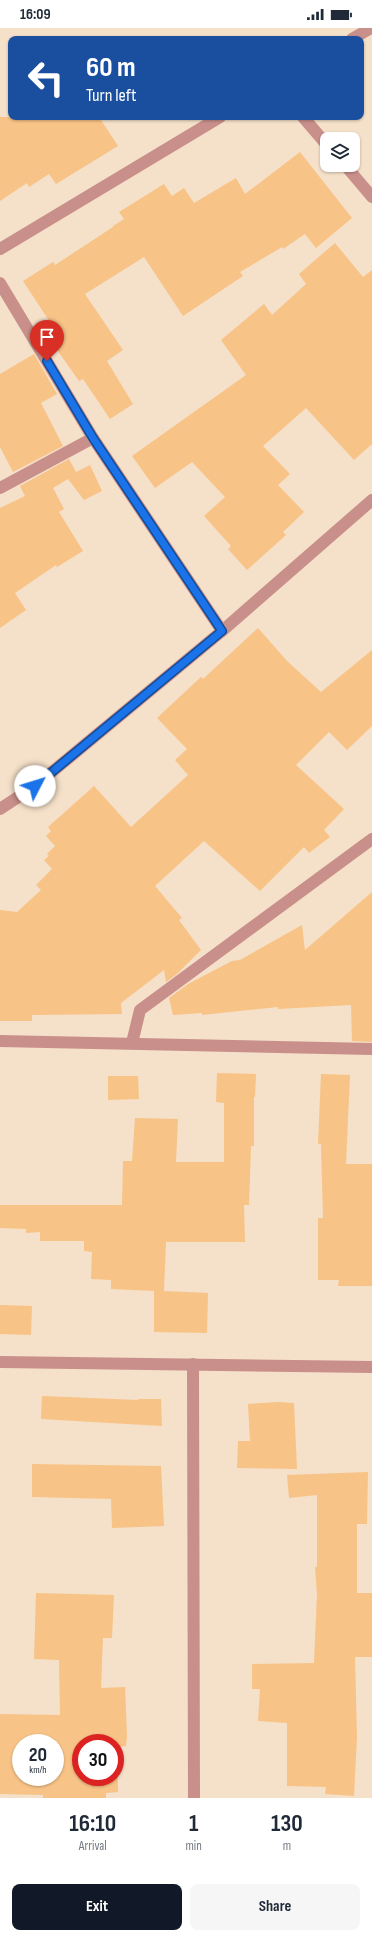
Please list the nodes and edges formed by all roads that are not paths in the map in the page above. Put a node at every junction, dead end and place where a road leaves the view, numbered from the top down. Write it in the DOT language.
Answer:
graph roads {
  1 [pos="371,28"];
  2 [pos="357,36"];
  3 [pos="215,120"];
  4 [pos="306,120"];
  5 [pos="320,136"];
  6 [pos="351,172"];
  7 [pos="372,197"];
  8 [pos="0,249"];
  9 [pos="0,283"];
  10 [pos="93,438"];
  11 [pos="0,488"];
  12 [pos="372,500"];
  13 [pos="222,631"];
  14 [pos="0,809"];
  15 [pos="372,839"];
  16 [pos="0,1041"];
  17 [pos="132,1043"];
  18 [pos="372,1049"];
  19 [pos="0,1362"];
  20 [pos="193,1364"];
  21 [pos="372,1367"];
  22 [pos="194,1798"];
  1 -- 2 [label="street"];
  3 -- 8 [label="street"];
  4 -- 5 [label="street"];
  6 -- 7 [label="street"];
  9 -- 10 [label="street"];
  10 -- 11 [label="street"];
  10 -- 13 [label="street"];
  12 -- 13 [label="street"];
  13 -- 14 [label="street"];
  15 -- 17 [label="street"];
  16 -- 17 [label="street"];
  17 -- 18 [label="street"];
  19 -- 20 [label="street"];
  20 -- 21 [label="street"];
  20 -- 22 [label="street"];
}
